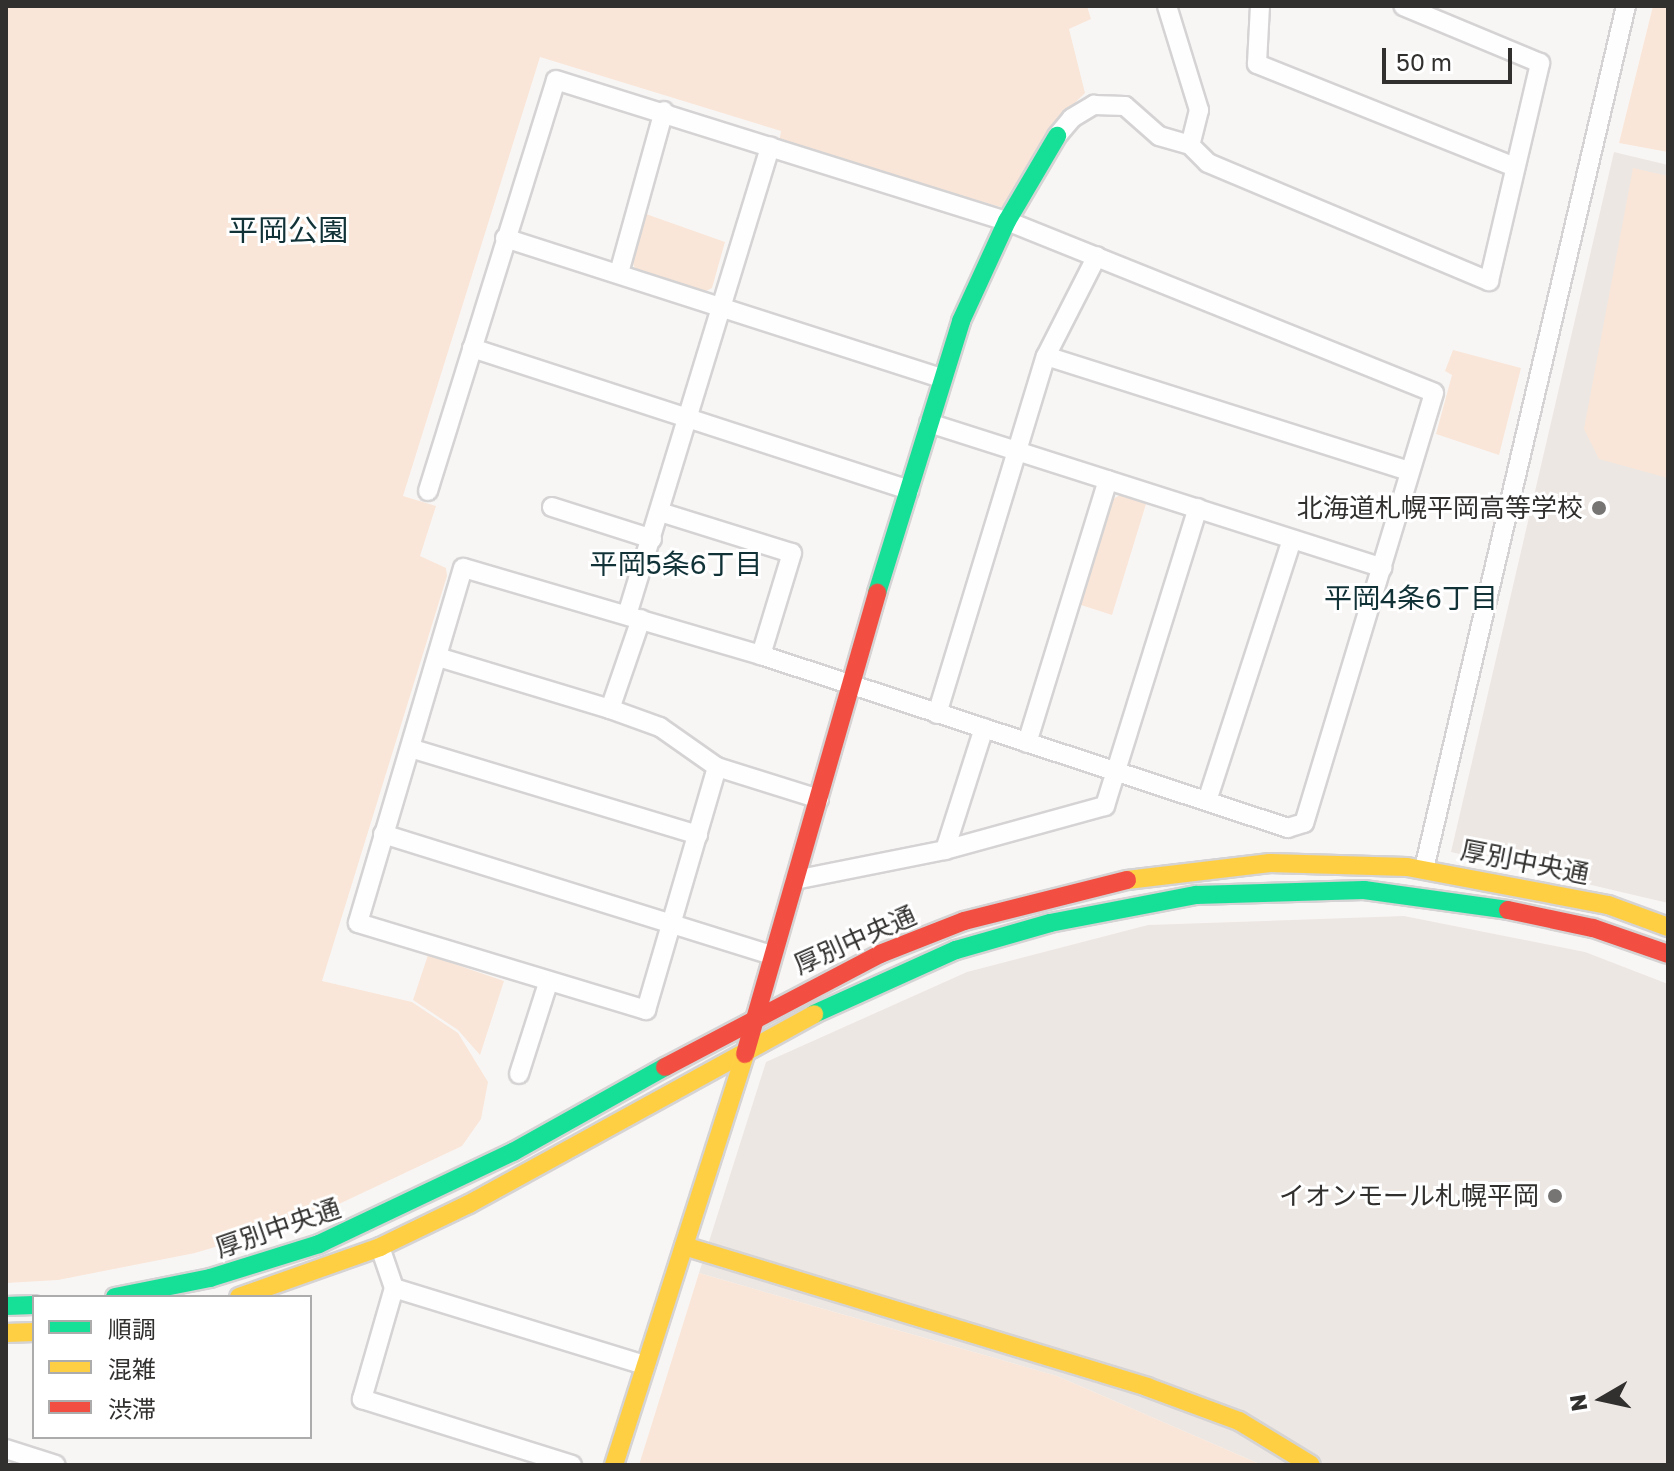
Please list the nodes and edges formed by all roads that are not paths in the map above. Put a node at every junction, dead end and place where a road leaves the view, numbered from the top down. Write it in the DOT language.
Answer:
graph roads {
  1 [pos="1167,6"];
  2 [pos="1260,6"];
  3 [pos="1403,6"];
  4 [pos="1626,6"];
  5 [pos="664,111"];
  6 [pos="1057,136"];
  7 [pos="1190,145"];
  8 [pos="770,146"];
  9 [pos="1514,167"];
  10 [pos="1007,221"];
  11 [pos="505,238"];
  12 [pos="1097,256"];
  13 [pos="619,273"];
  14 [pos="722,306"];
  15 [pos="472,348"];
  16 [pos="1046,356"];
  17 [pos="943,379"];
  18 [pos="688,417"];
  19 [pos="929,423"];
  20 [pos="1017,451"];
  21 [pos="1409,471"];
  22 [pos="1108,480"];
  23 [pos="910,490"];
  24 [pos="428,491"];
  25 [pos="552,507"];
  26 [pos="1198,508"];
  27 [pos="660,512"];
  28 [pos="652,539"];
  29 [pos="1292,540"];
  30 [pos="1382,568"];
  31 [pos="634,617"];
  32 [pos="761,655"];
  33 [pos="438,657"];
  34 [pos="852,688"];
  35 [pos="610,709"];
  36 [pos="937,714"];
  37 [pos="984,728"];
  38 [pos="1027,743"];
  39 [pos="410,748"];
  40 [pos="717,767"];
  41 [pos="1117,772"];
  42 [pos="819,799"];
  43 [pos="1207,801"];
  44 [pos="383,834"];
  45 [pos="698,835"];
  46 [pos="945,850"];
  47 [pos="1424,869"];
  48 [pos="795,880"];
  49 [pos="672,923"];
  50 [pos="1668,927"];
  51 [pos="1668,954"];
  52 [pos="771,955"];
  53 [pos="548,983"];
  54 [pos="754,1019"];
  55 [pos="746,1048"];
  56 [pos="519,1074"];
  57 [pos="684,1246"];
  58 [pos="380,1247"];
  59 [pos="394,1288"];
  60 [pos="125,1295"];
  61 [pos="245,1295"];
  62 [pos="32,1305"];
  63 [pos="6,1306"];
  64 [pos="32,1332"];
  65 [pos="6,1333"];
  66 [pos="644,1365"];
  67 [pos="6,1449"];
  68 [pos="56,1465"];
  69 [pos="572,1465"];
  70 [pos="614,1465"];
  71 [pos="1311,1465"];
  1 -- 7 [label="street"];
  2 -- 9 [label="street"];
  3 -- 9 [label="street"];
  4 -- 47 [label="street"];
  5 -- 8 [label="street"];
  5 -- 11 [label="street"];
  5 -- 13 [label="street"];
  6 -- 7 [label="street"];
  6 -- 10 [label="main road"];
  7 -- 9 [label="street"];
  8 -- 10 [label="street"];
  8 -- 14 [label="street"];
  10 -- 12 [label="street"];
  10 -- 17 [label="main road"];
  11 -- 13 [label="street"];
  11 -- 15 [label="street"];
  12 -- 16 [label="street"];
  12 -- 21 [label="street"];
  13 -- 14 [label="street"];
  14 -- 17 [label="street"];
  14 -- 18 [label="street"];
  15 -- 18 [label="street"];
  15 -- 24 [label="street"];
  16 -- 20 [label="street"];
  16 -- 21 [label="street"];
  17 -- 19 [label="main road"];
  18 -- 23 [label="street"];
  18 -- 27 [label="street"];
  19 -- 20 [label="street"];
  19 -- 23 [label="main road"];
  20 -- 22 [label="street"];
  20 -- 36 [label="street"];
  21 -- 30 [label="street"];
  22 -- 26 [label="street"];
  22 -- 38 [label="street"];
  23 -- 34 [label="main road"];
  25 -- 28 [label="street"];
  26 -- 29 [label="street"];
  26 -- 41 [label="street"];
  27 -- 28 [label="street"];
  27 -- 32 [label="street"];
  28 -- 31 [label="street"];
  29 -- 30 [label="street"];
  29 -- 43 [label="street"];
  30 -- 43 [label="street"];
  31 -- 32 [label="street"];
  31 -- 33 [label="street"];
  31 -- 35 [label="street"];
  32 -- 34 [label="street"];
  33 -- 35 [label="street"];
  33 -- 39 [label="street"];
  34 -- 36 [label="street"];
  34 -- 42 [label="main road"];
  35 -- 40 [label="street"];
  36 -- 37 [label="street"];
  37 -- 38 [label="street"];
  37 -- 46 [label="street"];
  38 -- 41 [label="street"];
  39 -- 44 [label="street"];
  39 -- 45 [label="street"];
  40 -- 42 [label="street"];
  40 -- 45 [label="street"];
  41 -- 43 [label="street"];
  41 -- 46 [label="street"];
  42 -- 48 [label="main road"];
  44 -- 49 [label="street"];
  44 -- 53 [label="street"];
  45 -- 49 [label="street"];
  46 -- 48 [label="street"];
  47 -- 50 [label="main road, 厚別中央通"];
  47 -- 54 [label="main road, 厚別中央通"];
  48 -- 52 [label="main road"];
  49 -- 52 [label="street"];
  49 -- 53 [label="street"];
  51 -- 55 [label="main road, 厚別中央通"];
  52 -- 54 [label="main road"];
  53 -- 56 [label="street"];
  54 -- 55 [label="main road"];
  54 -- 60 [label="main road, 厚別中央通"];
  55 -- 57 [label="main road"];
  55 -- 58 [label="main road, 厚別中央通"];
  57 -- 66 [label="main road"];
  57 -- 71 [label="main road"];
  58 -- 59 [label="street"];
  58 -- 61 [label="main road, 厚別中央通"];
  59 -- 66 [label="street"];
  59 -- 69 [label="street"];
  62 -- 63 [label="main road"];
  64 -- 65 [label="main road"];
  66 -- 70 [label="main road"];
  67 -- 68 [label="street"];
}
